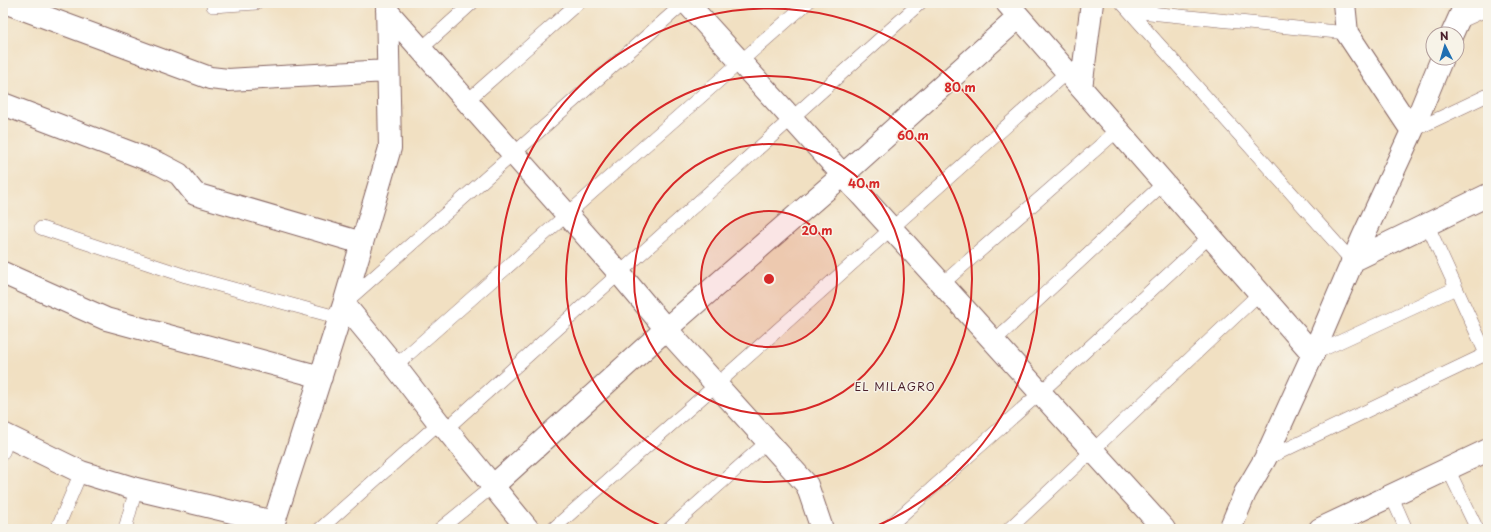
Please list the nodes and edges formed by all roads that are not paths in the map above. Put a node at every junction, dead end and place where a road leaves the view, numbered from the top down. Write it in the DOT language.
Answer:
graph roads {
  1 [pos="7,3"];
  2 [pos="256,3"];
  3 [pos="472,3"];
  4 [pos="578,3"];
  5 [pos="684,3"];
  6 [pos="687,3"];
  7 [pos="807,3"];
  8 [pos="920,3"];
  9 [pos="1092,3"];
  10 [pos="1344,3"];
  11 [pos="1466,3"];
  12 [pos="213,6"];
  13 [pos="387,7"];
  14 [pos="1126,7"];
  15 [pos="1488,9"];
  16 [pos="1013,10"];
  17 [pos="1456,26"];
  18 [pos="1458,26"];
  19 [pos="1347,33"];
  20 [pos="421,49"];
  21 [pos="740,62"];
  22 [pos="1439,66"];
  23 [pos="387,71"];
  24 [pos="1074,80"];
  25 [pos="1488,95"];
  26 [pos="467,102"];
  27 [pos="3,104"];
  28 [pos="792,118"];
  29 [pos="1118,130"];
  30 [pos="1412,130"];
  31 [pos="514,154"];
  32 [pos="843,175"];
  33 [pos="1164,183"];
  34 [pos="1488,195"];
  35 [pos="568,214"];
  36 [pos="1427,224"];
  37 [pos="41,228"];
  38 [pos="891,228"];
  39 [pos="1210,236"];
  40 [pos="362,243"];
  41 [pos="1352,261"];
  42 [pos="3,273"];
  43 [pos="619,273"];
  44 [pos="942,284"];
  45 [pos="1456,288"];
  46 [pos="1260,293"];
  47 [pos="342,311"];
  48 [pos="666,328"];
  49 [pos="994,341"];
  50 [pos="1313,354"];
  51 [pos="1487,356"];
  52 [pos="395,366"];
  53 [pos="321,377"];
  54 [pos="716,385"];
  55 [pos="1040,393"];
  56 [pos="443,426"];
  57 [pos="5,441"];
  58 [pos="767,442"];
  59 [pos="1093,450"];
  60 [pos="1488,450"];
  61 [pos="1265,459"];
  62 [pos="1448,469"];
  63 [pos="81,472"];
  64 [pos="493,486"];
  65 [pos="136,489"];
  66 [pos="1392,495"];
  67 [pos="273,525"];
  68 [pos="57,529"];
  69 [pos="125,529"];
  70 [pos="320,529"];
  71 [pos="440,529"];
  72 [pos="528,529"];
  73 [pos="553,529"];
  74 [pos="669,529"];
  75 [pos="822,529"];
  76 [pos="886,529"];
  77 [pos="1009,529"];
  78 [pos="1164,529"];
  79 [pos="1230,529"];
  80 [pos="1320,529"];
  81 [pos="1406,529"];
  82 [pos="1477,529"];
  1 -- 23 [label="street"];
  2 -- 12 [label="lane"];
  3 -- 20 [label="lane"];
  4 -- 26 [label="lane"];
  5 -- 31 [label="lane"];
  6 -- 21 [label="street"];
  7 -- 21 [label="lane"];
  8 -- 28 [label="lane"];
  9 -- 24 [label="street"];
  10 -- 19 [label="street"];
  11 -- 17 [label="street"];
  13 -- 20 [label="street"];
  13 -- 23 [label="street"];
  14 -- 19 [label="lane"];
  14 -- 41 [label="lane"];
  15 -- 18 [label="lane"];
  16 -- 24 [label="street"];
  16 -- 32 [label="street"];
  19 -- 30 [label="street"];
  20 -- 26 [label="street"];
  21 -- 28 [label="street"];
  21 -- 35 [label="lane"];
  22 -- 30 [label="street"];
  23 -- 40 [label="street"];
  24 -- 29 [label="street"];
  24 -- 38 [label="lane"];
  25 -- 30 [label="lane"];
  26 -- 31 [label="street"];
  27 -- 40 [label="street"];
  28 -- 32 [label="street"];
  28 -- 43 [label="lane"];
  29 -- 33 [label="street"];
  29 -- 44 [label="lane"];
  30 -- 41 [label="street"];
  31 -- 35 [label="street"];
  31 -- 47 [label="lane"];
  32 -- 38 [label="street"];
  32 -- 48 [label="street"];
  33 -- 39 [label="street"];
  33 -- 49 [label="lane"];
  34 -- 36 [label="street"];
  35 -- 43 [label="street"];
  35 -- 52 [label="lane"];
  36 -- 41 [label="street"];
  36 -- 45 [label="lane"];
  37 -- 47 [label="lane"];
  38 -- 44 [label="street"];
  38 -- 54 [label="lane"];
  39 -- 46 [label="street"];
  39 -- 55 [label="lane"];
  40 -- 47 [label="street"];
  41 -- 50 [label="street"];
  42 -- 53 [label="street"];
  43 -- 48 [label="street"];
  43 -- 56 [label="lane"];
  44 -- 49 [label="street"];
  45 -- 50 [label="lane"];
  45 -- 51 [label="lane"];
  46 -- 50 [label="street"];
  46 -- 59 [label="lane"];
  47 -- 52 [label="street"];
  47 -- 53 [label="street"];
  48 -- 54 [label="street"];
  48 -- 64 [label="street"];
  49 -- 55 [label="street"];
  50 -- 61 [label="street"];
  51 -- 61 [label="lane"];
  52 -- 56 [label="street"];
  53 -- 67 [label="street"];
  54 -- 58 [label="street"];
  54 -- 73 [label="lane"];
  55 -- 59 [label="street"];
  55 -- 76 [label="lane"];
  56 -- 64 [label="street"];
  56 -- 70 [label="lane"];
  57 -- 63 [label="street"];
  58 -- 74 [label="lane"];
  58 -- 75 [label="street"];
  59 -- 77 [label="lane"];
  59 -- 78 [label="street"];
  60 -- 62 [label="street"];
  61 -- 79 [label="street"];
  62 -- 66 [label="street"];
  62 -- 82 [label="lane"];
  63 -- 65 [label="street"];
  63 -- 68 [label="lane"];
  64 -- 71 [label="lane"];
  64 -- 72 [label="street"];
  65 -- 67 [label="street"];
  65 -- 69 [label="lane"];
  66 -- 80 [label="street"];
  66 -- 81 [label="lane"];
}
